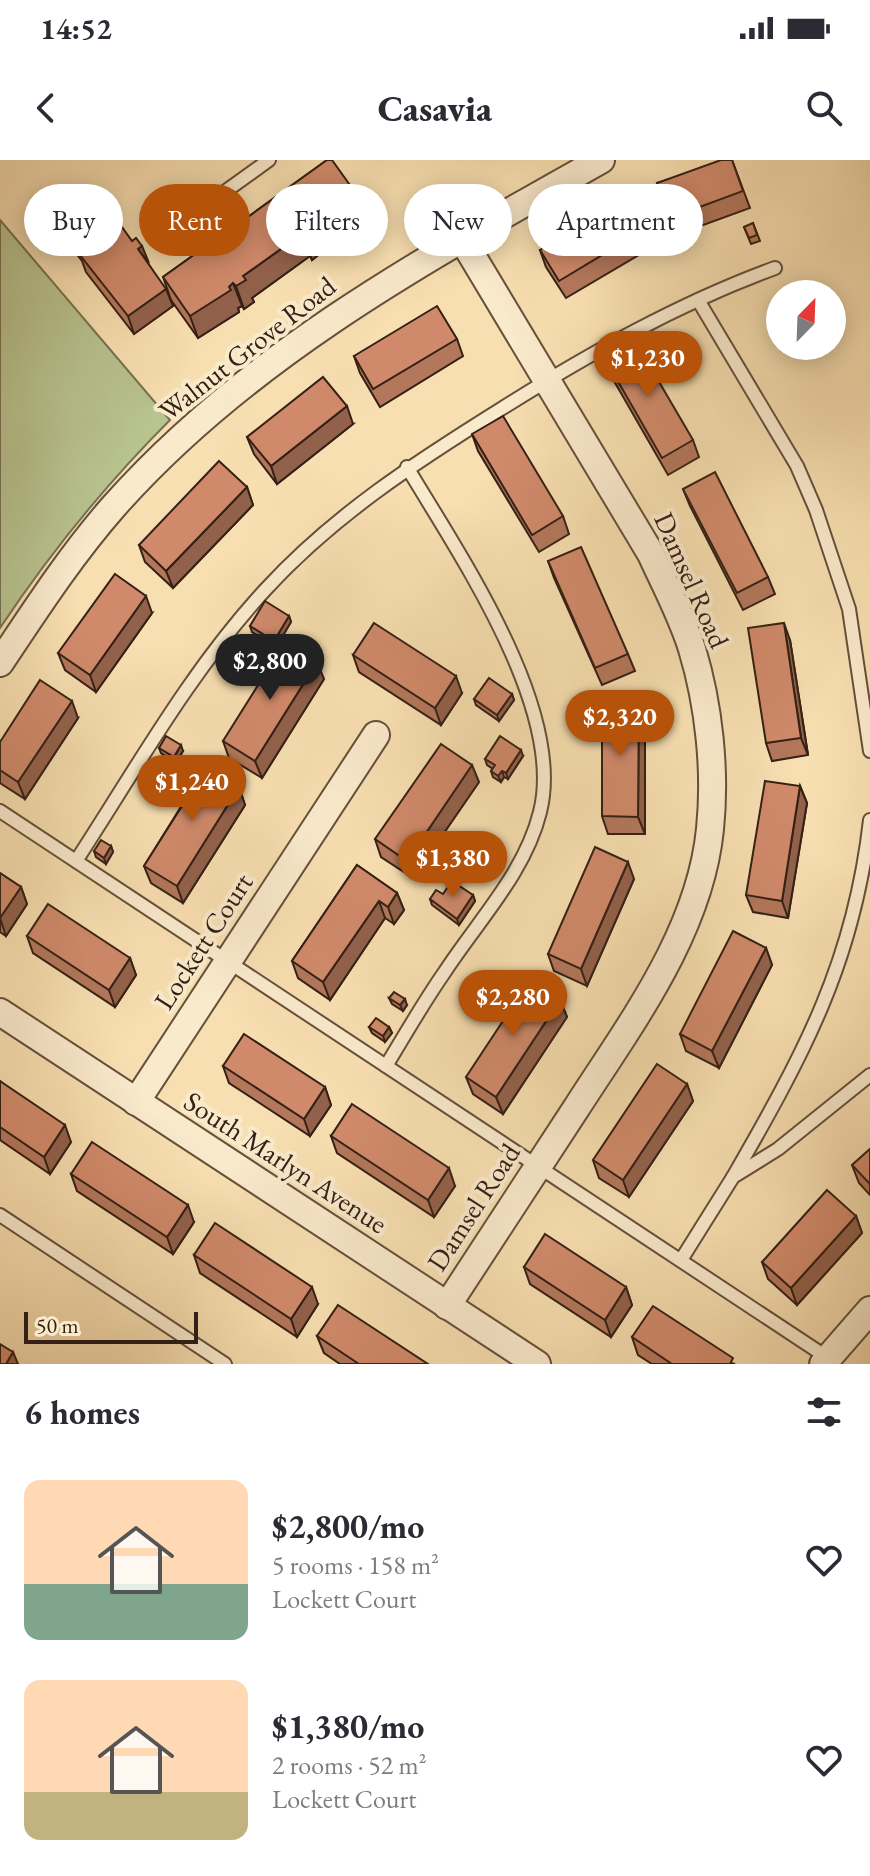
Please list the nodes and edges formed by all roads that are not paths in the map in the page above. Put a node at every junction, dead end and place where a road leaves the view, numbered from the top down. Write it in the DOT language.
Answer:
graph roads {
  1 [pos="269,160"];
  2 [pos="601,160"];
  3 [pos="236,184"];
  4 [pos="512,211"];
  5 [pos="435,256"];
  6 [pos="472,256"];
  7 [pos="775,268"];
  8 [pos="698,300"];
  9 [pos="547,380"];
  10 [pos="407,467"];
  11 [pos="0,663"];
  12 [pos="376,735"];
  13 [pos="870,751"];
  14 [pos="0,811"];
  15 [pos="870,820"];
  16 [pos="76,861"];
  17 [pos="227,963"];
  18 [pos="0,1012"];
  19 [pos="386,1066"];
  20 [pos="870,1075"];
  21 [pos="136,1102"];
  22 [pos="538,1167"];
  23 [pos="733,1177"];
  24 [pos="0,1215"];
  25 [pos="681,1260"];
  26 [pos="447,1306"];
  27 [pos="870,1310"];
  28 [pos="825,1361"];
  29 [pos="225,1364"];
  30 [pos="537,1364"];
  1 -- 3 [label="lane"];
  2 -- 4 [label="street, Walnut Grove Road"];
  5 -- 11 [label="street, Walnut Grove Road"];
  6 -- 9 [label="street, Damsel Road"];
  7 -- 8 [label="lane"];
  8 -- 9 [label="lane"];
  8 -- 13 [label="lane"];
  9 -- 10 [label="lane"];
  9 -- 22 [label="street, Damsel Road"];
  10 -- 16 [label="lane"];
  10 -- 19 [label="lane"];
  12 -- 17 [label="street, Lockett Court"];
  14 -- 16 [label="lane"];
  15 -- 23 [label="lane"];
  16 -- 17 [label="lane"];
  17 -- 19 [label="lane"];
  17 -- 21 [label="street, Lockett Court"];
  18 -- 21 [label="street, South Marlyn Avenue"];
  19 -- 22 [label="lane"];
  20 -- 23 [label="lane"];
  21 -- 26 [label="street, South Marlyn Avenue"];
  22 -- 25 [label="lane"];
  22 -- 26 [label="street, Damsel Road"];
  23 -- 25 [label="lane"];
  24 -- 29 [label="lane"];
  25 -- 28 [label="lane"];
  26 -- 30 [label="street, South Marlyn Avenue"];
  27 -- 28 [label="street"];
}
